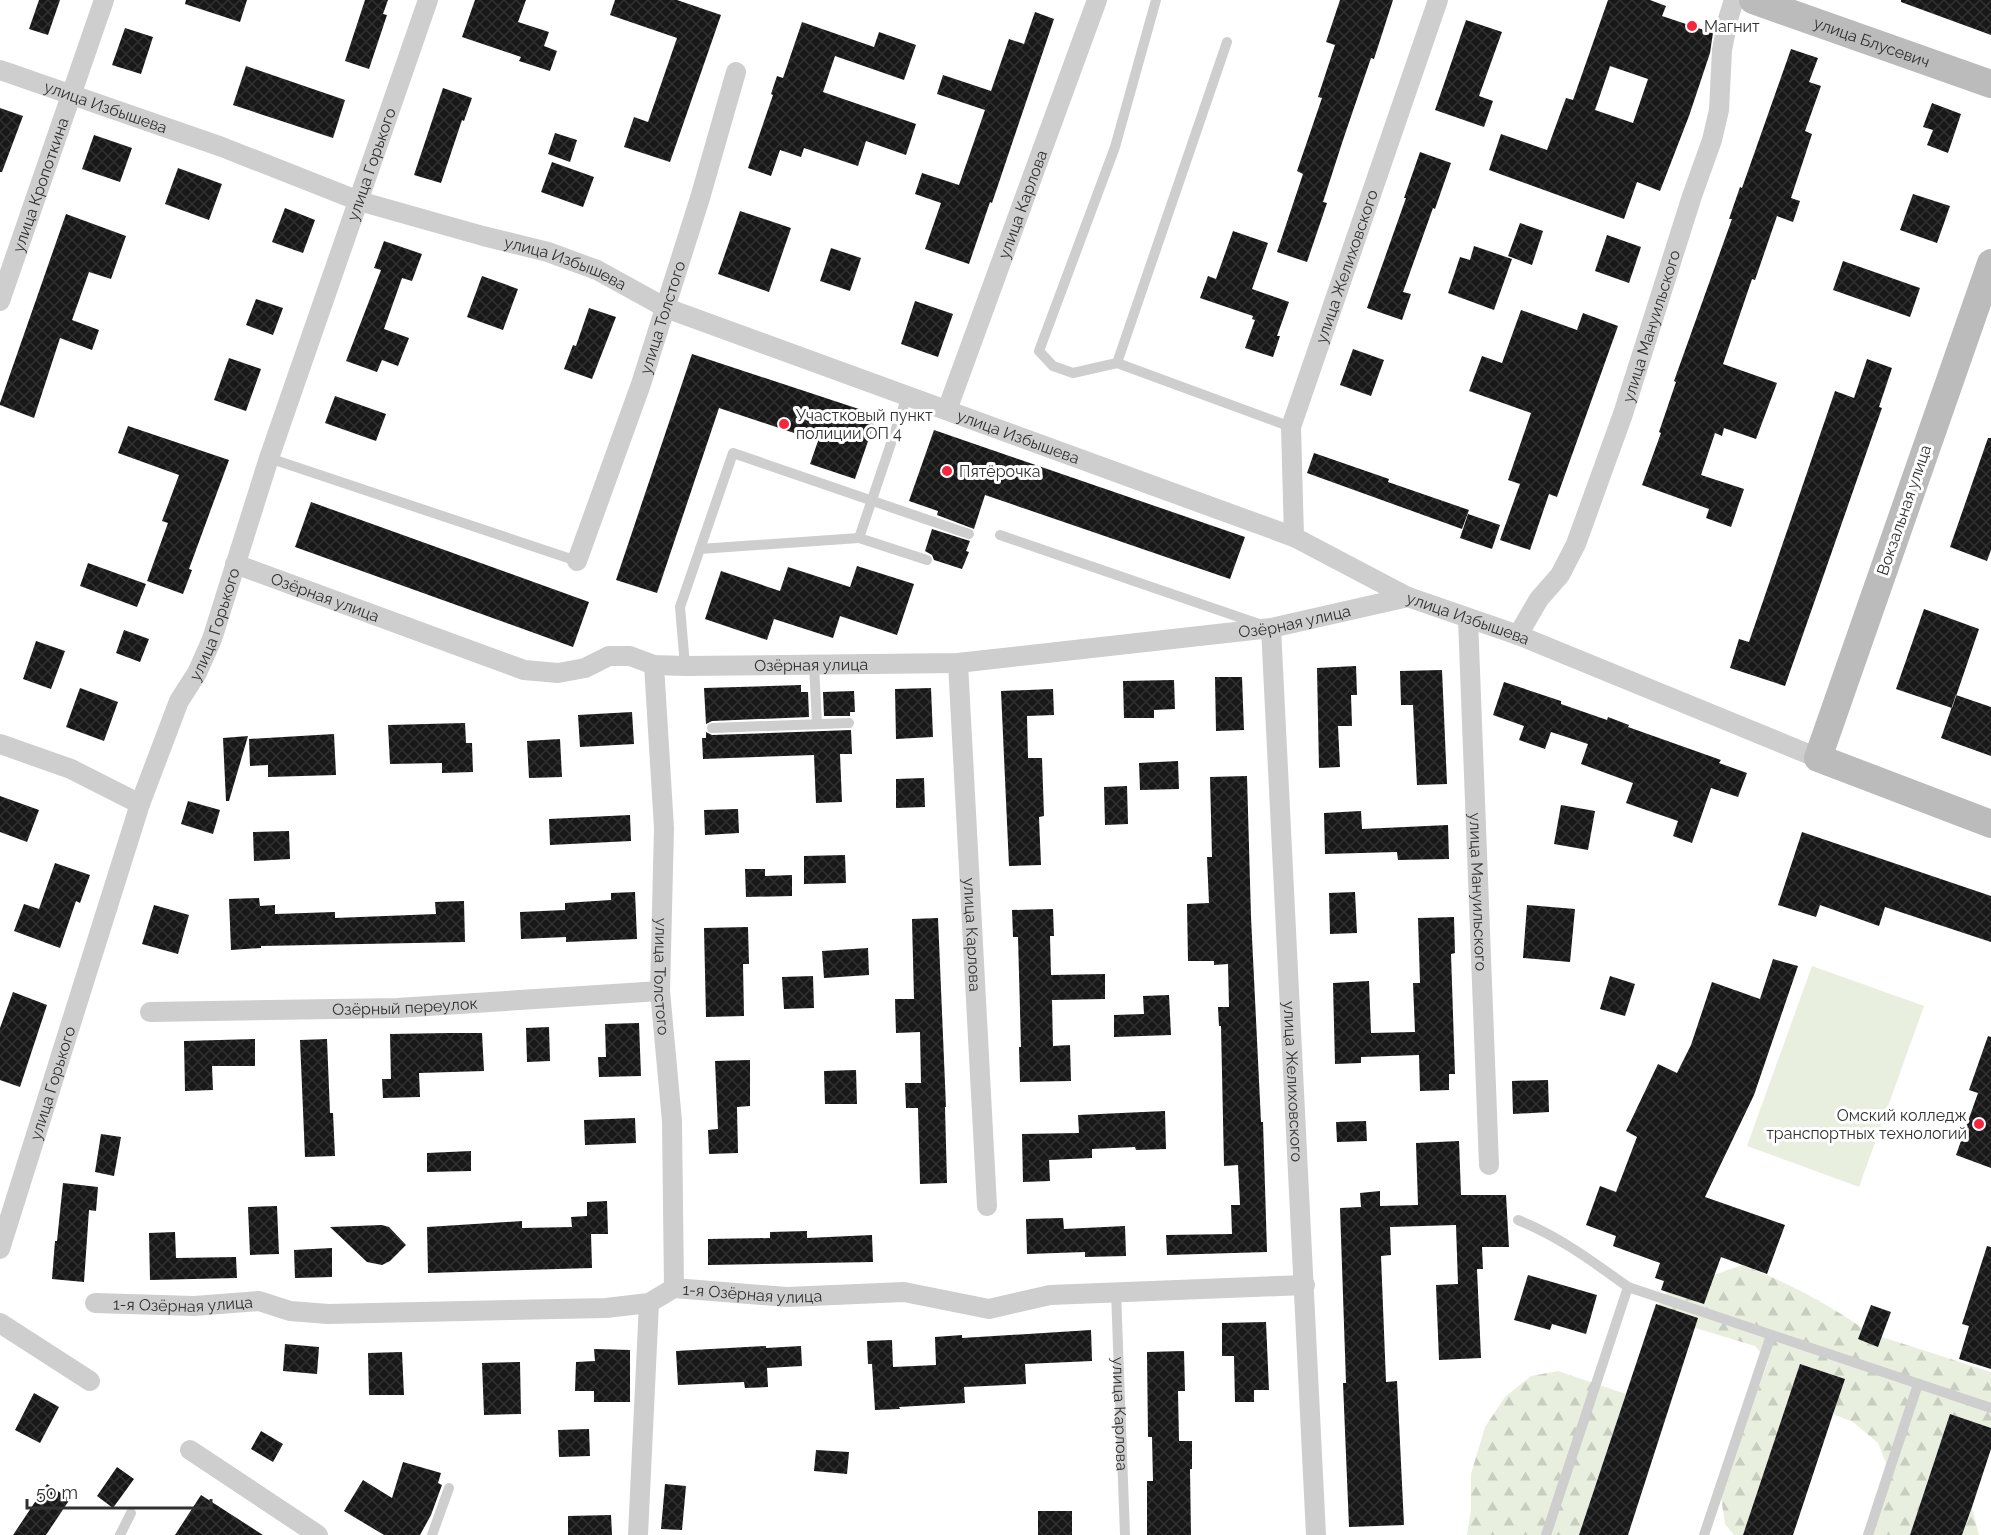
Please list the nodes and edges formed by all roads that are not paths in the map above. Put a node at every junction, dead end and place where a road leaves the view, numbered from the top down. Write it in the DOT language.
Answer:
graph roads {
  1 [pos="104,0"];
  2 [pos="428,0"];
  3 [pos="1097,0"];
  4 [pos="1156,0"];
  5 [pos="1438,0"];
  6 [pos="1752,1"];
  7 [pos="1227,42"];
  8 [pos="0,70"];
  9 [pos="736,72"];
  10 [pos="1991,84"];
  11 [pos="72,95"];
  12 [pos="359,201"];
  13 [pos="1991,263"];
  14 [pos="0,301"];
  15 [pos="666,308"];
  16 [pos="1117,363"];
  17 [pos="907,396"];
  18 [pos="947,410"];
  19 [pos="1291,427"];
  20 [pos="269,458"];
  21 [pos="872,500"];
  22 [pos="969,534"];
  23 [pos="1000,535"];
  24 [pos="1294,537"];
  25 [pos="859,538"];
  26 [pos="700,549"];
  27 [pos="927,560"];
  28 [pos="577,561"];
  29 [pos="234,564"];
  30 [pos="1408,597"];
  31 [pos="1468,619"];
  32 [pos="1271,628"];
  33 [pos="1518,635"];
  34 [pos="958,663"];
  35 [pos="654,665"];
  36 [pos="814,665"];
  37 [pos="685,666"];
  38 [pos="849,723"];
  39 [pos="817,724"];
  40 [pos="712,728"];
  41 [pos="0,744"];
  42 [pos="1818,758"];
  43 [pos="140,804"];
  44 [pos="1991,824"];
  45 [pos="660,991"];
  46 [pos="150,1012"];
  47 [pos="1489,1165"];
  48 [pos="987,1206"];
  49 [pos="1518,1220"];
  50 [pos="0,1249"];
  51 [pos="1305,1285"];
  52 [pos="1628,1287"];
  53 [pos="675,1288"];
  54 [pos="1116,1292"];
  55 [pos="95,1303"];
  56 [pos="649,1303"];
  57 [pos="0,1323"];
  58 [pos="1771,1335"];
  59 [pos="90,1381"];
  60 [pos="1918,1384"];
  61 [pos="1991,1408"];
  62 [pos="190,1450"];
  63 [pos="449,1488"];
  64 [pos="131,1513"];
  65 [pos="120,1535"];
  66 [pos="318,1535"];
  67 [pos="432,1535"];
  68 [pos="638,1535"];
  69 [pos="1125,1535"];
  70 [pos="1316,1535"];
  71 [pos="1546,1535"];
  72 [pos="1704,1535"];
  73 [pos="1868,1535"];
  1 -- 11 [label="street, улица Кропоткина"];
  2 -- 12 [label="street, улица Горького"];
  3 -- 18 [label="street, улица Карлова"];
  4 -- 16 [label="lane"];
  5 -- 19 [label="street, улица Желиховского"];
  6 -- 10 [label="main road, улица Блусевич"];
  6 -- 33 [label="street, улица Мануильского"];
  7 -- 16 [label="lane"];
  8 -- 11 [label="street, улица Избышева"];
  9 -- 15 [label="street, улица Толстого"];
  11 -- 12 [label="street, улица Избышева"];
  11 -- 14 [label="street, улица Кропоткина"];
  12 -- 15 [label="street, улица Избышева"];
  12 -- 20 [label="street, улица Горького"];
  13 -- 42 [label="main road, Вокзальная улица"];
  15 -- 17 [label="street, улица Избышева"];
  15 -- 28 [label="street, улица Толстого"];
  16 -- 19 [label="lane"];
  17 -- 18 [label="street, улица Избышева"];
  17 -- 21 [label="lane"];
  18 -- 24 [label="street, улица Избышева"];
  19 -- 24 [label="street, улица Желиховского"];
  20 -- 28 [label="lane"];
  20 -- 29 [label="street, улица Горького"];
  21 -- 22 [label="lane"];
  21 -- 25 [label="lane"];
  21 -- 26 [label="lane"];
  23 -- 32 [label="lane"];
  24 -- 30 [label="street, улица Избышева"];
  25 -- 26 [label="lane"];
  25 -- 27 [label="lane"];
  26 -- 37 [label="lane"];
  29 -- 35 [label="street, Озёрная улица"];
  29 -- 43 [label="street, улица Горького"];
  30 -- 31 [label="street, улица Избышева"];
  30 -- 32 [label="street, Озёрная улица"];
  31 -- 33 [label="street, улица Избышева"];
  31 -- 47 [label="street, улица Мануильского"];
  32 -- 34 [label="street, Озёрная улица"];
  32 -- 51 [label="street, улица Желиховского"];
  33 -- 42 [label="street, улица Избышева"];
  34 -- 36 [label="street, Озёрная улица"];
  34 -- 48 [label="street, улица Карлова"];
  35 -- 37 [label="street, Озёрная улица"];
  35 -- 45 [label="street, улица Толстого"];
  36 -- 37 [label="street, Озёрная улица"];
  36 -- 39 [label="lane"];
  38 -- 39 [label="lane"];
  39 -- 40 [label="lane"];
  41 -- 43 [label="street"];
  42 -- 44 [label="main road, улица Избышева"];
  43 -- 50 [label="street, улица Горького"];
  45 -- 46 [label="street, Озёрный переулок"];
  45 -- 53 [label="street, улица Толстого"];
  49 -- 52 [label="lane"];
  51 -- 54 [label="street, 1-я Озёрная улица"];
  51 -- 70 [label="street, улица Желиховского"];
  52 -- 58 [label="lane"];
  52 -- 71 [label="lane"];
  53 -- 54 [label="street, 1-я Озёрная улица"];
  53 -- 56 [label="street, 1-я Озёрная улица"];
  54 -- 69 [label="lane, улица Карлова"];
  55 -- 56 [label="street, 1-я Озёрная улица"];
  56 -- 68 [label="street"];
  57 -- 59 [label="street"];
  58 -- 60 [label="lane"];
  58 -- 72 [label="lane"];
  60 -- 61 [label="lane"];
  60 -- 73 [label="lane"];
  62 -- 66 [label="street"];
  63 -- 67 [label="lane"];
  64 -- 65 [label="lane"];
}
